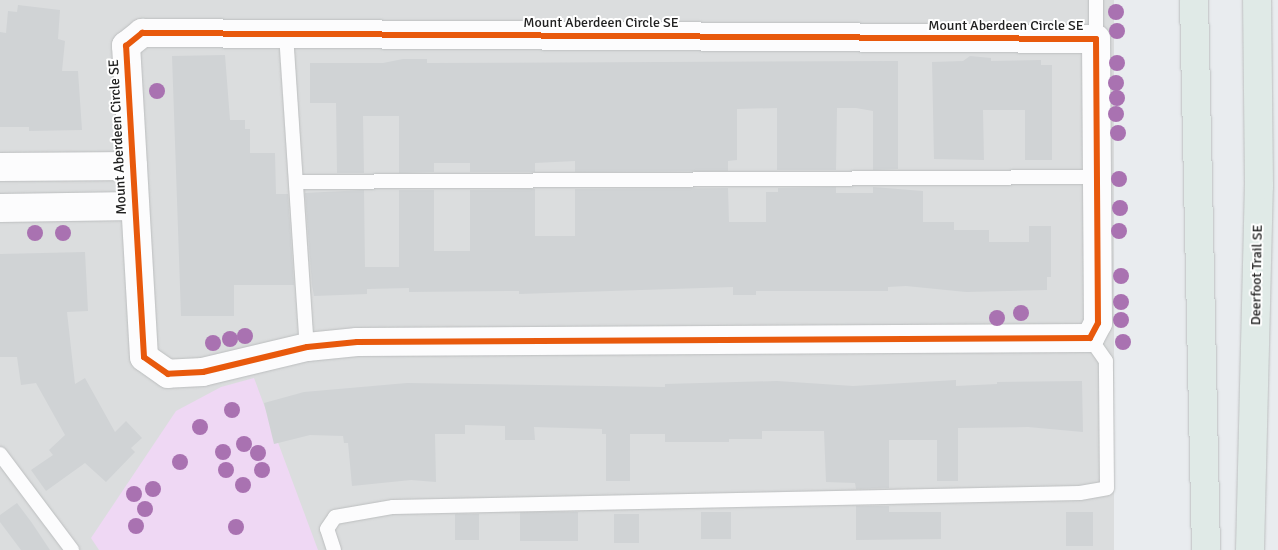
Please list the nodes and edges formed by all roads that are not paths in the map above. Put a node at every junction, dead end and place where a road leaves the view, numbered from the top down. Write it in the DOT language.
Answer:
graph roads {
  1 [pos="1096,0"];
  2 [pos="1194,0"];
  3 [pos="1257,0"];
  4 [pos="286,34"];
  5 [pos="1096,39"];
  6 [pos="133,166"];
  7 [pos="0,167"];
  8 [pos="1096,177"];
  9 [pos="296,182"];
  10 [pos="135,206"];
  11 [pos="0,208"];
  12 [pos="1090,338"];
  13 [pos="307,347"];
  14 [pos="0,454"];
  15 [pos="72,550"];
  16 [pos="334,550"];
  17 [pos="1206,550"];
  18 [pos="1250,550"];
  1 -- 5 [label="lane"];
  2 -- 17 [label="highway"];
  3 -- 18 [label="highway, Deerfoot Trail SE"];
  4 -- 5 [label="street, Mount Aberdeen Circle SE"];
  4 -- 6 [label="street, Mount Aberdeen Circle SE"];
  4 -- 9 [label="lane"];
  5 -- 8 [label="street, Mount Aberdeen Circle SE"];
  6 -- 7 [label="street, Mount Aberdeen Circle SE"];
  6 -- 10 [label="street, Mount Aberdeen Circle SE"];
  8 -- 9 [label="lane"];
  8 -- 12 [label="street, Mount Aberdeen Circle SE"];
  9 -- 13 [label="lane"];
  10 -- 11 [label="street, Mount Aberdeen Circle SE"];
  10 -- 13 [label="street, Mount Aberdeen Circle SE"];
  12 -- 13 [label="street, Mount Aberdeen Circle SE"];
  12 -- 16 [label="lane"];
  14 -- 15 [label="lane"];
}
